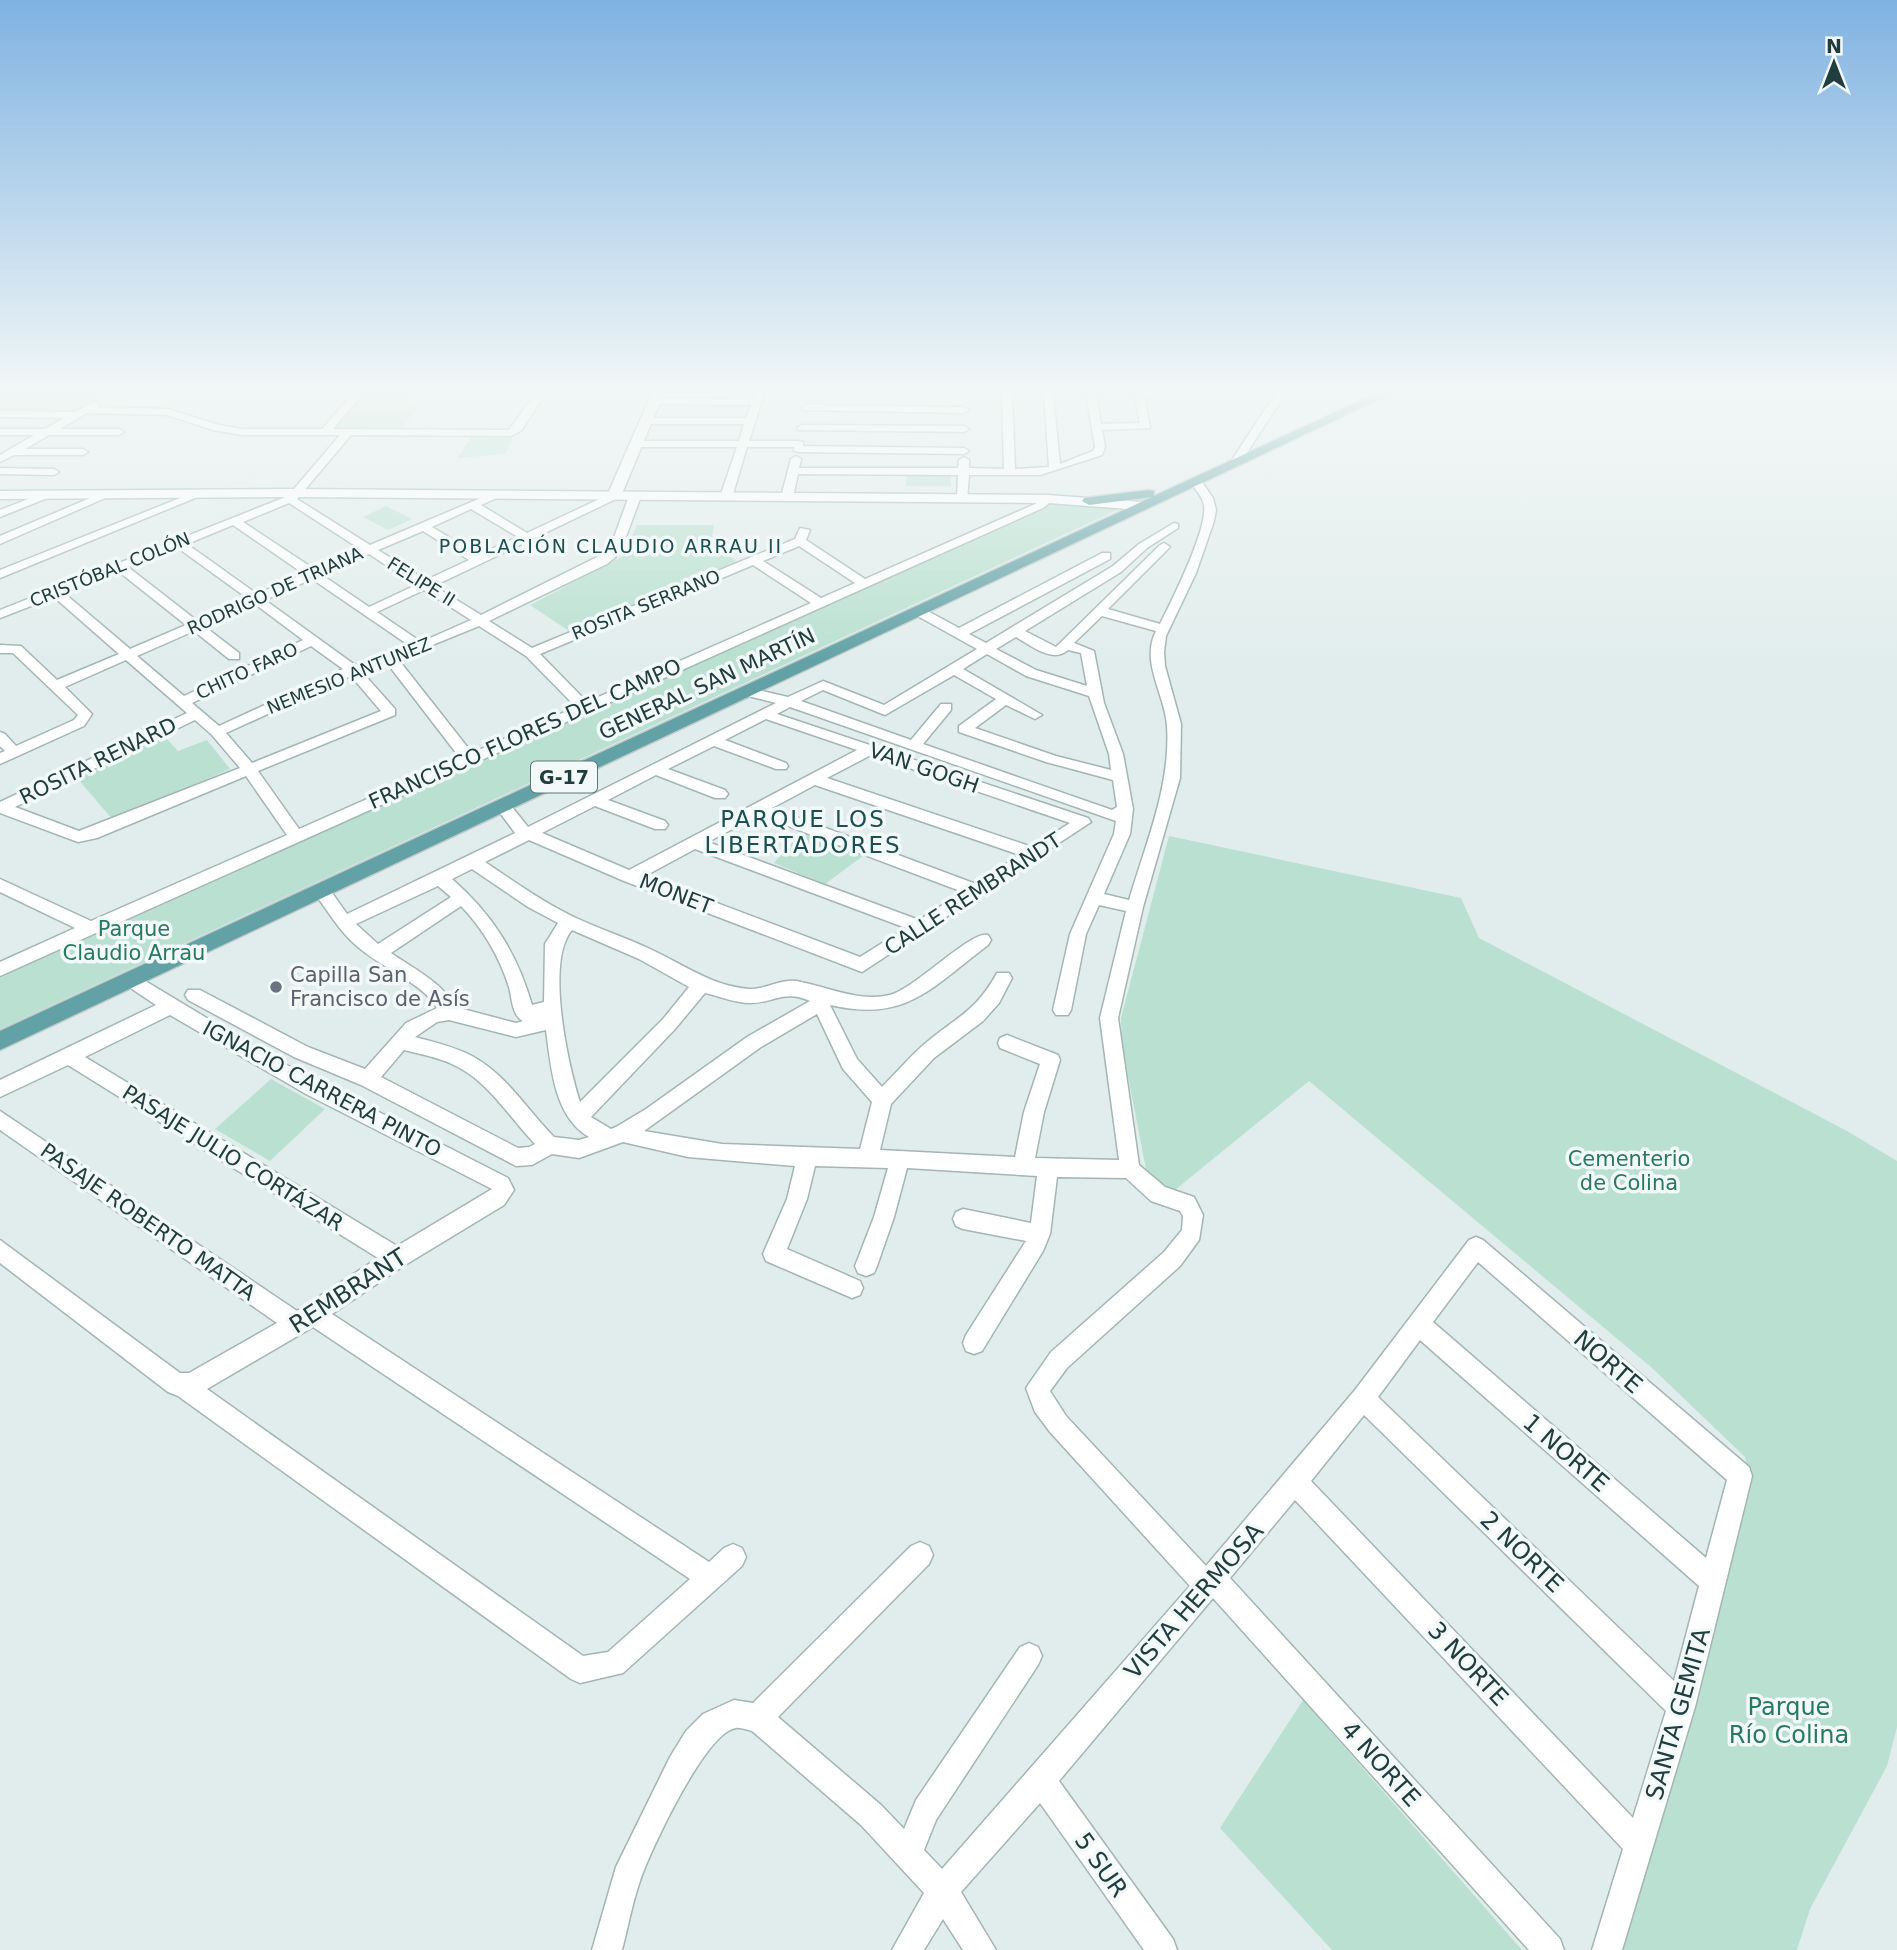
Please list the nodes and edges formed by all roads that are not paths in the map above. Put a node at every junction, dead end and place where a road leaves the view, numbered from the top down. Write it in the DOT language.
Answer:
graph roads {
  1 [pos="308,479"];
  2 [pos="621,479"];
  3 [pos="732,479"];
  4 [pos="791,479"];
  5 [pos="963,479"];
  6 [pos="1206,479"];
  7 [pos="1199,487"];
  8 [pos="1175,490"];
  9 [pos="0,495"];
  10 [pos="46,495"];
  11 [pos="106,495"];
  12 [pos="495,495"];
  13 [pos="194,496"];
  14 [pos="293,496"];
  15 [pos="614,496"];
  16 [pos="726,497"];
  17 [pos="788,497"];
  18 [pos="963,498"];
  19 [pos="1048,499"];
  20 [pos="632,501"];
  21 [pos="1089,501"];
  22 [pos="472,505"];
  23 [pos="596,506"];
  24 [pos="1134,509"];
  25 [pos="0,514"];
  26 [pos="234,521"];
  27 [pos="424,526"];
  28 [pos="1174,526"];
  29 [pos="528,538"];
  30 [pos="0,540"];
  31 [pos="179,543"];
  32 [pos="1164,547"];
  33 [pos="369,550"];
  34 [pos="1107,556"];
  35 [pos="479,561"];
  36 [pos="755,561"];
  37 [pos="120,567"];
  38 [pos="0,573"];
  39 [pos="313,574"];
  40 [pos="864,584"];
  41 [pos="426,586"];
  42 [pos="56,592"];
  43 [pos="256,599"];
  44 [pos="820,603"];
  45 [pos="918,611"];
  46 [pos="1100,611"];
  47 [pos="369,612"];
  48 [pos="0,614"];
  49 [pos="481,621"];
  50 [pos="195,626"];
  51 [pos="1164,629"];
  52 [pos="1015,631"];
  53 [pos="958,634"];
  54 [pos="313,640"];
  55 [pos="1066,645"];
  56 [pos="420,647"];
  57 [pos="4,648"];
  58 [pos="984,650"];
  59 [pos="531,653"];
  60 [pos="128,655"];
  61 [pos="234,656"];
  62 [pos="389,657"];
  63 [pos="953,668"];
  64 [pos="353,670"];
  65 [pos="56,686"];
  66 [pos="746,691"];
  67 [pos="1094,694"];
  68 [pos="1006,698"];
  69 [pos="182,702"];
  70 [pos="789,702"];
  71 [pos="946,707"];
  72 [pos="585,708"];
  73 [pos="196,714"];
  74 [pos="764,714"];
  75 [pos="1035,715"];
  76 [pos="217,732"];
  77 [pos="0,737"];
  78 [pos="712,740"];
  79 [pos="913,747"];
  80 [pos="869,750"];
  81 [pos="14,752"];
  82 [pos="0,759"];
  83 [pos="469,759"];
  84 [pos="781,766"];
  85 [pos="248,768"];
  86 [pos="654,769"];
  87 [pos="1119,777"];
  88 [pos="814,779"];
  89 [pos="720,794"];
  90 [pos="593,800"];
  91 [pos="503,806"];
  92 [pos="0,808"];
  93 [pos="759,809"];
  94 [pos="1125,810"];
  95 [pos="1083,822"];
  96 [pos="660,825"];
  97 [pos="527,832"];
  98 [pos="296,836"];
  99 [pos="694,843"];
  100 [pos="1034,855"];
  101 [pos="472,861"];
  102 [pos="630,877"];
  103 [pos="440,878"];
  104 [pos="0,885"];
  105 [pos="976,890"];
  106 [pos="322,891"];
  107 [pos="463,897"];
  108 [pos="1092,898"];
  109 [pos="1135,907"];
  110 [pos="344,922"];
  111 [pos="569,922"];
  112 [pos="921,926"];
  113 [pos="89,928"];
  114 [pos="982,940"];
  115 [pos="379,952"];
  116 [pos="862,965"];
  117 [pos="0,969"];
  118 [pos="1003,978"];
  119 [pos="132,980"];
  120 [pos="701,985"];
  121 [pos="194,995"];
  122 [pos="817,999"];
  123 [pos="170,1007"];
  124 [pos="1062,1010"];
  125 [pos="449,1013"];
  126 [pos="554,1014"];
  127 [pos="0,1041"];
  128 [pos="400,1041"];
  129 [pos="1007,1043"];
  130 [pos="69,1056"];
  131 [pos="368,1079"];
  132 [pos="0,1089"];
  133 [pos="883,1100"];
  134 [pos="578,1117"];
  135 [pos="0,1119"];
  136 [pos="616,1135"];
  137 [pos="549,1145"];
  138 [pos="807,1156"];
  139 [pos="868,1158"];
  140 [pos="900,1159"];
  141 [pos="1023,1167"];
  142 [pos="1048,1169"];
  143 [pos="1130,1169"];
  144 [pos="497,1198"];
  145 [pos="963,1219"];
  146 [pos="1040,1234"];
  147 [pos="1476,1247"];
  148 [pos="0,1250"];
  149 [pos="397,1258"];
  150 [pos="866,1266"];
  151 [pos="852,1288"];
  152 [pos="305,1319"];
  153 [pos="1418,1324"];
  154 [pos="974,1343"];
  155 [pos="191,1384"];
  156 [pos="1363,1398"];
  157 [pos="1740,1476"];
  158 [pos="1296,1482"];
  159 [pos="920,1555"];
  160 [pos="733,1557"];
  161 [pos="711,1578"];
  162 [pos="1714,1582"];
  163 [pos="1210,1583"];
  164 [pos="1029,1656"];
  165 [pos="1681,1707"];
  166 [pos="758,1718"];
  167 [pos="1041,1780"];
  168 [pos="1640,1846"];
  169 [pos="908,1854"];
  170 [pos="942,1891"];
  171 [pos="607,1950"];
  172 [pos="907,1950"];
  173 [pos="981,1950"];
  174 [pos="1162,1950"];
  175 [pos="1549,1950"];
  176 [pos="1607,1950"];
  1 -- 14 [label="street"];
  2 -- 15 [label="main road"];
  3 -- 16 [label="street"];
  4 -- 17 [label="street"];
  5 -- 18 [label="street"];
  6 -- 7 [label="main road"];
  7 -- 8 [label="main road"];
  7 -- 51 [label="street"];
  8 -- 21 [label="main road"];
  8 -- 24 [label="main road, GENERAL SAN MARTÍN / G-17"];
  9 -- 10 [label="main road"];
  10 -- 11 [label="main road"];
  10 -- 25 [label="street"];
  11 -- 13 [label="main road"];
  11 -- 30 [label="street"];
  12 -- 14 [label="main road"];
  12 -- 15 [label="main road"];
  12 -- 22 [label="street, RODRIGO DE TRIANA"];
  13 -- 14 [label="main road"];
  13 -- 38 [label="street"];
  14 -- 26 [label="street, CRISTÓBAL COLÓN"];
  14 -- 33 [label="street, FELIPE II"];
  15 -- 20 [label="main road"];
  15 -- 23 [label="street"];
  16 -- 17 [label="main road"];
  16 -- 20 [label="main road"];
  17 -- 18 [label="main road"];
  18 -- 19 [label="main road"];
  19 -- 21 [label="main road"];
  19 -- 40 [label="street, FRANCISCO FLORES DEL CAMPO"];
  20 -- 23 [label="street"];
  20 -- 49 [label="street, NEMESIO ANTUNEZ"];
  21 -- 24 [label="main road"];
  22 -- 27 [label="street, RODRIGO DE TRIANA"];
  22 -- 29 [label="street"];
  23 -- 29 [label="street"];
  24 -- 45 [label="main road, GENERAL SAN MARTÍN / G-17"];
  26 -- 31 [label="street, CRISTÓBAL COLÓN"];
  26 -- 39 [label="street"];
  27 -- 33 [label="street, RODRIGO DE TRIANA"];
  27 -- 35 [label="street"];
  28 -- 52 [label="street"];
  29 -- 35 [label="street"];
  31 -- 37 [label="street, CRISTÓBAL COLÓN"];
  31 -- 43 [label="street"];
  32 -- 46 [label="street"];
  33 -- 39 [label="street, RODRIGO DE TRIANA"];
  33 -- 41 [label="street, FELIPE II"];
  34 -- 53 [label="street"];
  35 -- 41 [label="street"];
  36 -- 40 [label="street, ROSITA SERRANO"];
  36 -- 44 [label="street"];
  36 -- 59 [label="street, ROSITA SERRANO"];
  37 -- 42 [label="street, CRISTÓBAL COLÓN"];
  37 -- 50 [label="street"];
  39 -- 43 [label="street, RODRIGO DE TRIANA"];
  39 -- 47 [label="street"];
  40 -- 44 [label="street, FRANCISCO FLORES DEL CAMPO"];
  41 -- 47 [label="street"];
  41 -- 49 [label="street, FELIPE II"];
  42 -- 48 [label="street, CRISTÓBAL COLÓN"];
  42 -- 60 [label="street"];
  43 -- 50 [label="street, RODRIGO DE TRIANA"];
  43 -- 54 [label="street"];
  44 -- 72 [label="street, FRANCISCO FLORES DEL CAMPO"];
  45 -- 53 [label="street"];
  45 -- 66 [label="main road, GENERAL SAN MARTÍN / G-17"];
  46 -- 51 [label="street"];
  46 -- 55 [label="street"];
  47 -- 56 [label="street"];
  49 -- 56 [label="street, NEMESIO ANTUNEZ"];
  49 -- 59 [label="street, FELIPE II"];
  50 -- 60 [label="street, RODRIGO DE TRIANA"];
  50 -- 61 [label="street"];
  51 -- 109 [label="street"];
  52 -- 55 [label="street"];
  52 -- 58 [label="street"];
  53 -- 58 [label="street"];
  54 -- 64 [label="street"];
  54 -- 69 [label="street, CHITO FARO"];
  55 -- 67 [label="street"];
  56 -- 62 [label="street, NEMESIO ANTUNEZ"];
  57 -- 65 [label="street"];
  58 -- 63 [label="street"];
  58 -- 67 [label="street"];
  59 -- 72 [label="street, FELIPE II"];
  60 -- 65 [label="street, RODRIGO DE TRIANA"];
  60 -- 69 [label="street"];
  62 -- 64 [label="street, NEMESIO ANTUNEZ"];
  62 -- 83 [label="street"];
  63 -- 68 [label="street"];
  63 -- 70 [label="street"];
  64 -- 76 [label="street, NEMESIO ANTUNEZ"];
  64 -- 85 [label="street"];
  65 -- 81 [label="street"];
  66 -- 70 [label="street"];
  66 -- 91 [label="main road, GENERAL SAN MARTÍN / G-17"];
  67 -- 87 [label="street"];
  68 -- 75 [label="street"];
  68 -- 87 [label="street"];
  69 -- 73 [label="street"];
  70 -- 74 [label="street"];
  70 -- 79 [label="street"];
  71 -- 79 [label="street"];
  72 -- 83 [label="street, FRANCISCO FLORES DEL CAMPO"];
  73 -- 76 [label="street"];
  73 -- 92 [label="street, ROSITA RENARD"];
  74 -- 78 [label="street"];
  74 -- 80 [label="street, VAN GOGH"];
  76 -- 85 [label="street"];
  77 -- 81 [label="street"];
  78 -- 84 [label="street"];
  78 -- 86 [label="street"];
  79 -- 94 [label="street"];
  80 -- 88 [label="street"];
  80 -- 95 [label="street, VAN GOGH"];
  81 -- 82 [label="street"];
  83 -- 98 [label="street, FRANCISCO FLORES DEL CAMPO"];
  85 -- 92 [label="street"];
  85 -- 98 [label="street"];
  86 -- 89 [label="street"];
  86 -- 90 [label="street"];
  87 -- 94 [label="street"];
  88 -- 93 [label="street"];
  88 -- 100 [label="street"];
  90 -- 96 [label="street"];
  90 -- 97 [label="street"];
  91 -- 97 [label="street, MONET"];
  91 -- 106 [label="main road, GENERAL SAN MARTÍN / G-17"];
  93 -- 99 [label="street"];
  93 -- 105 [label="street"];
  94 -- 108 [label="street"];
  95 -- 100 [label="street, CALLE REMBRANDT"];
  97 -- 101 [label="street"];
  97 -- 102 [label="street, MONET"];
  98 -- 113 [label="street, FRANCISCO FLORES DEL CAMPO"];
  99 -- 102 [label="street"];
  99 -- 112 [label="street"];
  100 -- 105 [label="street, CALLE REMBRANDT"];
  101 -- 103 [label="street"];
  101 -- 111 [label="street"];
  102 -- 116 [label="street, MONET"];
  103 -- 107 [label="street"];
  103 -- 110 [label="street"];
  104 -- 113 [label="street"];
  105 -- 112 [label="street, CALLE REMBRANDT"];
  106 -- 110 [label="street"];
  106 -- 119 [label="main road, GENERAL SAN MARTÍN / G-17"];
  107 -- 115 [label="street"];
  107 -- 126 [label="street"];
  108 -- 109 [label="street"];
  108 -- 124 [label="street"];
  109 -- 143 [label="street"];
  110 -- 115 [label="street"];
  111 -- 120 [label="street"];
  111 -- 126 [label="street"];
  112 -- 116 [label="street, CALLE REMBRANDT"];
  113 -- 117 [label="street, FRANCISCO FLORES DEL CAMPO"];
  114 -- 122 [label="street"];
  115 -- 125 [label="street"];
  118 -- 133 [label="street"];
  119 -- 123 [label="street, IGNACIO CARRERA PINTO"];
  119 -- 127 [label="main road, GENERAL SAN MARTÍN / G-17"];
  120 -- 122 [label="street"];
  120 -- 134 [label="street"];
  121 -- 131 [label="street"];
  122 -- 133 [label="street"];
  122 -- 136 [label="street"];
  123 -- 130 [label="street"];
  123 -- 144 [label="street, IGNACIO CARRERA PINTO"];
  125 -- 126 [label="street"];
  125 -- 128 [label="street"];
  126 -- 134 [label="street"];
  128 -- 131 [label="street"];
  128 -- 137 [label="street"];
  129 -- 141 [label="street"];
  130 -- 132 [label="street"];
  130 -- 149 [label="street, PASAJE JULIO CORTÁZAR"];
  131 -- 137 [label="street"];
  133 -- 139 [label="street"];
  134 -- 136 [label="street"];
  135 -- 152 [label="street, PASAJE ROBERTO MATTA"];
  136 -- 137 [label="street"];
  136 -- 138 [label="street"];
  138 -- 139 [label="street"];
  138 -- 151 [label="street"];
  139 -- 140 [label="street"];
  140 -- 141 [label="street"];
  140 -- 150 [label="street"];
  141 -- 142 [label="street"];
  142 -- 143 [label="street"];
  142 -- 146 [label="street"];
  143 -- 163 [label="street, 4 NORTE"];
  144 -- 149 [label="street, REMBRANT"];
  145 -- 146 [label="street"];
  146 -- 154 [label="street"];
  147 -- 153 [label="street, VISTA HERMOSA"];
  147 -- 157 [label="street, NORTE"];
  148 -- 155 [label="street"];
  149 -- 152 [label="street, REMBRANT"];
  152 -- 155 [label="street, REMBRANT"];
  152 -- 161 [label="street, PASAJE ROBERTO MATTA"];
  153 -- 156 [label="street, VISTA HERMOSA"];
  153 -- 162 [label="street, 1 NORTE"];
  155 -- 161 [label="street"];
  156 -- 158 [label="street, VISTA HERMOSA"];
  156 -- 165 [label="street, 2 NORTE"];
  157 -- 162 [label="street, SANTA GEMITA"];
  158 -- 163 [label="street, VISTA HERMOSA"];
  158 -- 168 [label="street, 3 NORTE"];
  159 -- 166 [label="street"];
  160 -- 161 [label="street"];
  162 -- 165 [label="street, SANTA GEMITA"];
  163 -- 167 [label="street, VISTA HERMOSA"];
  163 -- 175 [label="street, 4 NORTE"];
  164 -- 169 [label="street"];
  165 -- 168 [label="street, SANTA GEMITA"];
  166 -- 169 [label="street"];
  166 -- 171 [label="street"];
  167 -- 170 [label="street, VISTA HERMOSA"];
  167 -- 174 [label="street, 5 SUR"];
  168 -- 176 [label="street, SANTA GEMITA"];
  169 -- 170 [label="street"];
  170 -- 172 [label="street, VISTA HERMOSA"];
  170 -- 173 [label="street"];
}
